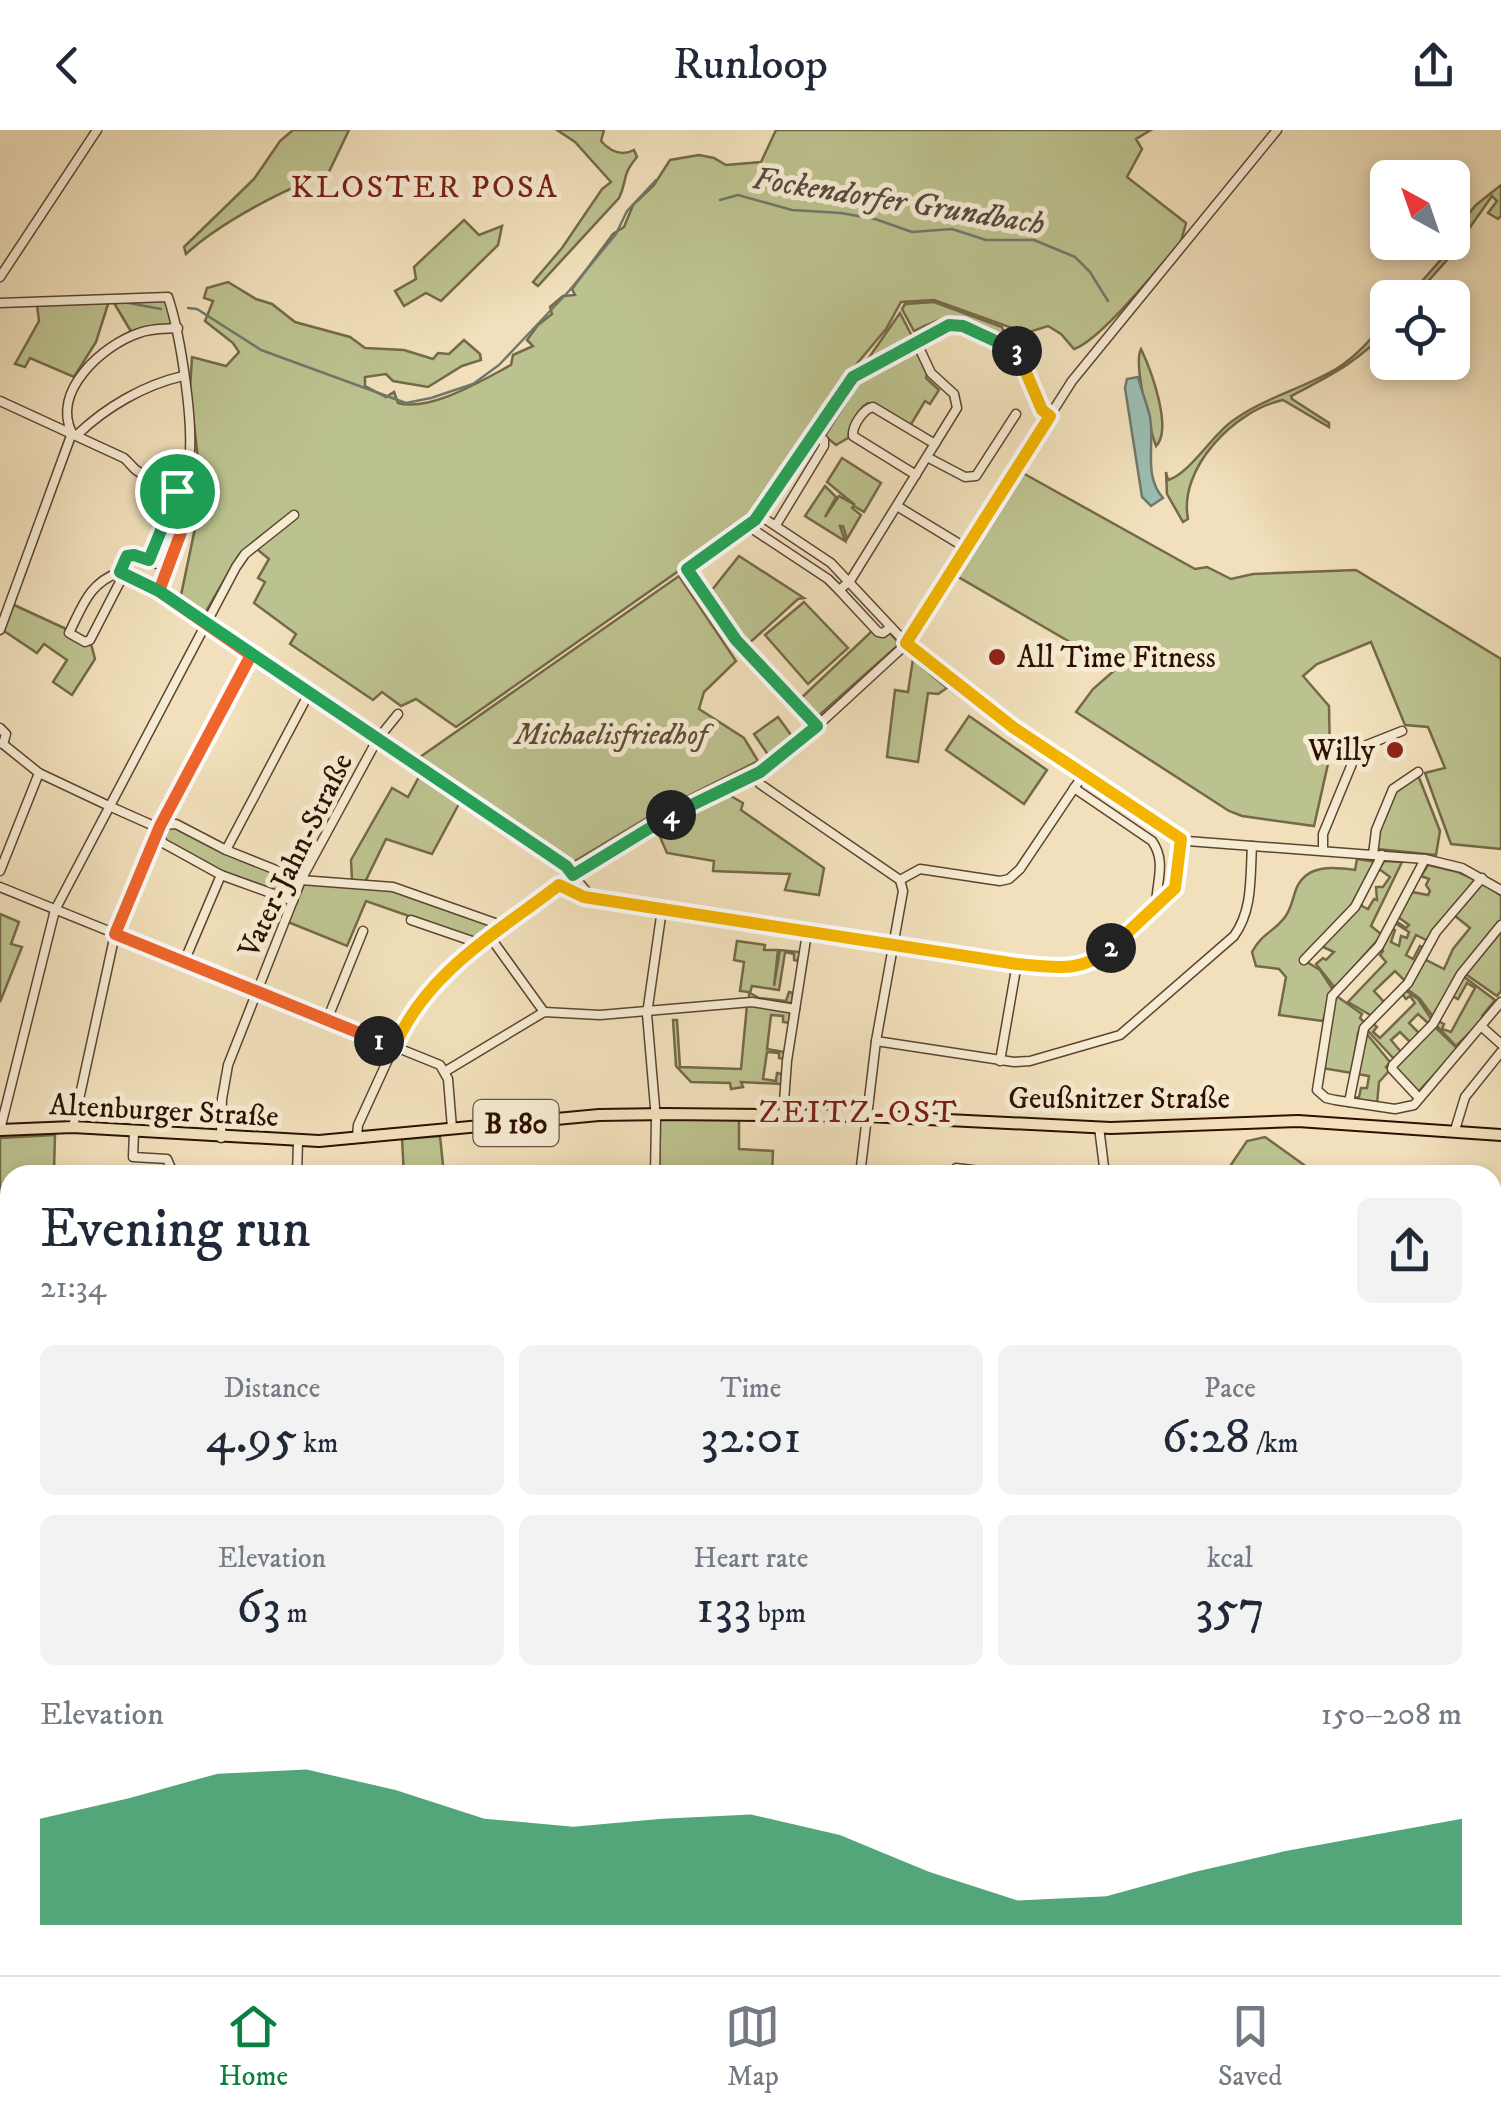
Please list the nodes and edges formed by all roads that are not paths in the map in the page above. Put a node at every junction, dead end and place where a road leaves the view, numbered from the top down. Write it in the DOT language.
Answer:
graph roads {
  1 [pos="97,130"];
  2 [pos="1277,130"];
  3 [pos="0,277"];
  4 [pos="0,292"];
  5 [pos="5,302"];
  6 [pos="178,328"];
  7 [pos="916,341"];
  8 [pos="183,376"];
  9 [pos="0,401"];
  10 [pos="1016,414"];
  11 [pos="1050,416"];
  12 [pos="812,432"];
  13 [pos="74,434"];
  14 [pos="935,444"];
  15 [pos="927,457"];
  16 [pos="916,476"];
  17 [pos="177,491"];
  18 [pos="897,506"];
  19 [pos="759,515"];
  20 [pos="294,516"];
  21 [pos="748,526"];
  22 [pos="776,526"];
  23 [pos="966,548"];
  24 [pos="149,560"];
  25 [pos="168,568"];
  26 [pos="122,573"];
  27 [pos="850,581"];
  28 [pos="839,590"];
  29 [pos="159,591"];
  30 [pos="205,623"];
  31 [pos="891,627"];
  32 [pos="0,630"];
  33 [pos="906,643"];
  34 [pos="251,655"];
  35 [pos="308,694"];
  36 [pos="398,714"];
  37 [pos="817,726"];
  38 [pos="0,728"];
  39 [pos="1402,731"];
  40 [pos="377,740"];
  41 [pos="2,745"];
  42 [pos="1418,772"];
  43 [pos="40,773"];
  44 [pos="1083,775"];
  45 [pos="754,776"];
  46 [pos="1074,788"];
  47 [pos="109,806"];
  48 [pos="159,830"];
  49 [pos="1181,839"];
  50 [pos="1252,846"];
  51 [pos="226,850"];
  52 [pos="1323,851"];
  53 [pos="1377,855"];
  54 [pos="1424,859"];
  55 [pos="0,871"];
  56 [pos="220,875"];
  57 [pos="573,875"];
  58 [pos="1482,878"];
  59 [pos="301,880"];
  60 [pos="900,880"];
  61 [pos="559,885"];
  62 [pos="0,887"];
  63 [pos="1501,890"];
  64 [pos="592,898"];
  65 [pos="293,901"];
  66 [pos="1156,907"];
  67 [pos="662,909"];
  68 [pos="55,910"];
  69 [pos="411,920"];
  70 [pos="1501,925"];
  71 [pos="501,930"];
  72 [pos="363,931"];
  73 [pos="807,933"];
  74 [pos="115,934"];
  75 [pos="490,938"];
  76 [pos="893,944"];
  77 [pos="478,946"];
  78 [pos="1304,960"];
  79 [pos="184,962"];
  80 [pos="1017,964"];
  81 [pos="256,992"];
  82 [pos="1501,1002"];
  83 [pos="795,1009"];
  84 [pos="647,1010"];
  85 [pos="544,1012"];
  86 [pos="327,1020"];
  87 [pos="1481,1026"];
  88 [pos="876,1041"];
  89 [pos="1501,1044"];
  90 [pos="394,1048"];
  91 [pos="1501,1052"];
  92 [pos="1000,1061"];
  93 [pos="446,1070"];
  94 [pos="1420,1098"];
  95 [pos="1348,1102"];
  96 [pos="655,1114"];
  97 [pos="784,1114"];
  98 [pos="867,1116"];
  99 [pos="72,1127"];
  100 [pos="452,1128"];
  101 [pos="1099,1128"];
  102 [pos="0,1130"];
  103 [pos="1455,1130"];
  104 [pos="134,1132"];
  105 [pos="1501,1135"];
  106 [pos="357,1137"];
  107 [pos="221,1138"];
  108 [pos="298,1141"];
  109 [pos="170,1165"];
  110 [pos="297,1165"];
  111 [pos="655,1165"];
  112 [pos="861,1165"];
  113 [pos="1104,1165"];
  1 -- 3 [label="street"];
  2 -- 11 [label="street"];
  4 -- 5 [label="street"];
  5 -- 6 [label="street"];
  6 -- 8 [label="street"];
  6 -- 13 [label="street"];
  7 -- 11 [label="street"];
  7 -- 12 [label="street"];
  7 -- 14 [label="street"];
  8 -- 13 [label="street"];
  8 -- 17 [label="street"];
  9 -- 13 [label="street"];
  10 -- 15 [label="street"];
  11 -- 23 [label="street"];
  12 -- 19 [label="street"];
  12 -- 22 [label="street"];
  13 -- 17 [label="street"];
  13 -- 32 [label="street"];
  14 -- 15 [label="street"];
  14 -- 16 [label="street"];
  15 -- 16 [label="street"];
  16 -- 18 [label="street"];
  17 -- 24 [label="street"];
  17 -- 25 [label="street"];
  18 -- 23 [label="street"];
  18 -- 27 [label="street"];
  19 -- 21 [label="street"];
  19 -- 22 [label="street"];
  20 -- 30 [label="street"];
  21 -- 28 [label="street"];
  21 -- 37 [label="street"];
  22 -- 27 [label="street"];
  23 -- 33 [label="street"];
  24 -- 25 [label="street"];
  24 -- 26 [label="street"];
  25 -- 29 [label="street"];
  26 -- 26 [label="street"];
  26 -- 29 [label="street"];
  27 -- 28 [label="street"];
  27 -- 31 [label="street"];
  28 -- 31 [label="street"];
  29 -- 30 [label="street"];
  30 -- 34 [label="street"];
  30 -- 47 [label="street"];
  31 -- 33 [label="street"];
  33 -- 37 [label="street"];
  33 -- 44 [label="street"];
  34 -- 35 [label="street"];
  34 -- 48 [label="street"];
  35 -- 40 [label="street"];
  35 -- 51 [label="street"];
  36 -- 40 [label="street, Vater-Jahn-Straße"];
  37 -- 45 [label="street"];
  38 -- 41 [label="street"];
  39 -- 52 [label="street"];
  40 -- 57 [label="street"];
  40 -- 59 [label="street, Vater-Jahn-Straße"];
  41 -- 43 [label="street"];
  42 -- 53 [label="street"];
  43 -- 47 [label="street"];
  43 -- 55 [label="street"];
  44 -- 46 [label="street"];
  44 -- 49 [label="street"];
  45 -- 57 [label="street"];
  45 -- 60 [label="street"];
  46 -- 60 [label="street"];
  46 -- 66 [label="street"];
  47 -- 48 [label="street"];
  47 -- 68 [label="street"];
  48 -- 51 [label="street"];
  48 -- 56 [label="street"];
  48 -- 74 [label="street"];
  49 -- 50 [label="street"];
  49 -- 66 [label="street"];
  50 -- 52 [label="street"];
  50 -- 92 [label="street"];
  51 -- 59 [label="street"];
  52 -- 53 [label="street"];
  53 -- 54 [label="street"];
  53 -- 78 [label="street"];
  54 -- 58 [label="street"];
  54 -- 95 [label="street"];
  56 -- 65 [label="street"];
  56 -- 79 [label="street"];
  57 -- 61 [label="street"];
  57 -- 64 [label="street"];
  58 -- 63 [label="street"];
  58 -- 95 [label="street"];
  59 -- 65 [label="street, Vater-Jahn-Straße"];
  59 -- 71 [label="street"];
  60 -- 76 [label="street"];
  61 -- 64 [label="street"];
  61 -- 71 [label="street"];
  62 -- 68 [label="street"];
  64 -- 67 [label="street"];
  65 -- 81 [label="street, Vater-Jahn-Straße"];
  66 -- 80 [label="street"];
  67 -- 73 [label="street"];
  67 -- 84 [label="street"];
  68 -- 74 [label="street"];
  68 -- 102 [label="street"];
  69 -- 77 [label="street"];
  70 -- 94 [label="street"];
  71 -- 75 [label="street"];
  72 -- 86 [label="street"];
  73 -- 76 [label="street"];
  73 -- 83 [label="street"];
  74 -- 79 [label="street"];
  74 -- 99 [label="street"];
  75 -- 77 [label="street"];
  75 -- 85 [label="street"];
  76 -- 80 [label="street"];
  76 -- 88 [label="street"];
  77 -- 90 [label="street"];
  79 -- 81 [label="street"];
  80 -- 92 [label="street"];
  81 -- 86 [label="street"];
  81 -- 107 [label="street, Vater-Jahn-Straße"];
  82 -- 87 [label="street"];
  83 -- 84 [label="street"];
  83 -- 97 [label="street"];
  84 -- 85 [label="street"];
  84 -- 96 [label="street"];
  85 -- 93 [label="street"];
  86 -- 90 [label="street"];
  87 -- 89 [label="street"];
  87 -- 94 [label="street"];
  88 -- 92 [label="street"];
  88 -- 98 [label="street"];
  90 -- 93 [label="street"];
  90 -- 106 [label="street"];
  91 -- 103 [label="street"];
  93 -- 100 [label="street"];
  94 -- 95 [label="street"];
  96 -- 97 [label="main road, Geußnitzer Straße / B 180"];
  96 -- 100 [label="main road, Geußnitzer Straße / B 180"];
  96 -- 111 [label="street"];
  97 -- 98 [label="main road, Geußnitzer Straße / B 180"];
  98 -- 101 [label="main road, Geußnitzer Straße / B 180"];
  98 -- 112 [label="street"];
  99 -- 102 [label="main road, Altenburger Straße / B 180"];
  99 -- 104 [label="main road, Altenburger Straße / B 180"];
  100 -- 106 [label="main road, Geußnitzer Straße / B 180"];
  101 -- 103 [label="main road, Geußnitzer Straße / B 180"];
  101 -- 113 [label="street"];
  103 -- 105 [label="main road, Geußnitzer Straße / B 180"];
  104 -- 107 [label="main road, Altenburger Straße / B 180"];
  104 -- 109 [label="street"];
  106 -- 108 [label="main road, Altenburger Straße / B 180"];
  107 -- 108 [label="main road, Altenburger Straße / B 180"];
  108 -- 110 [label="street"];
}
